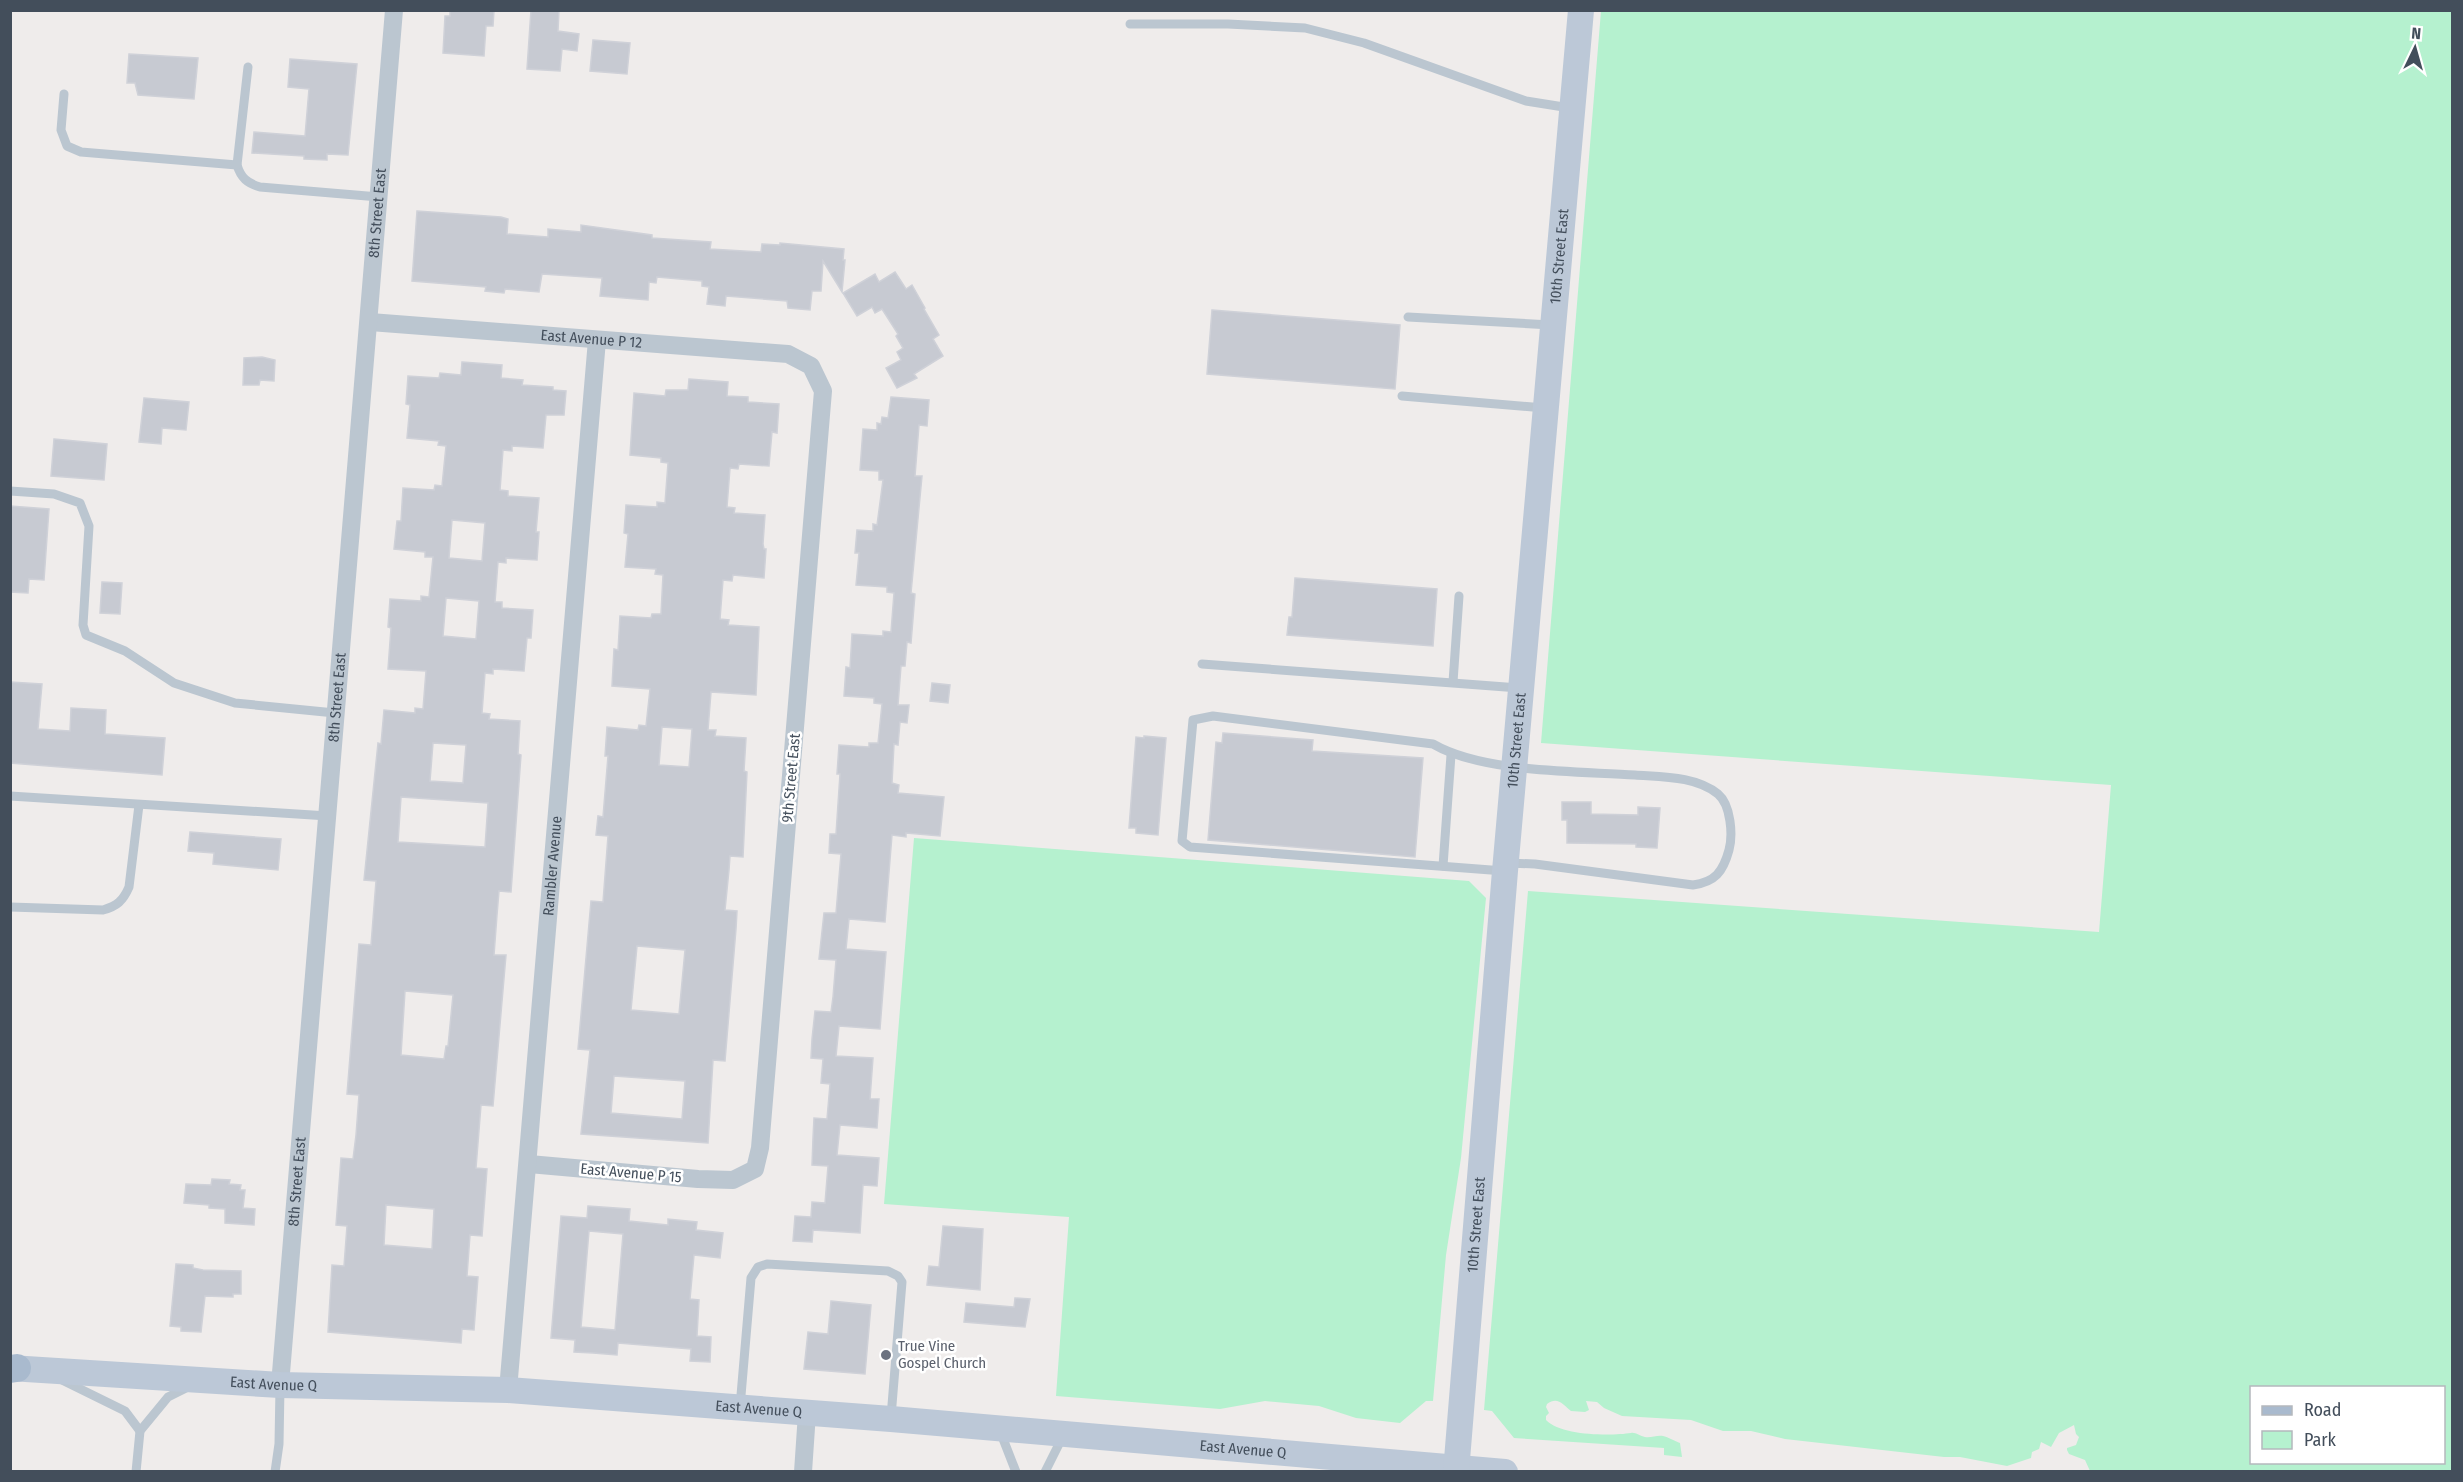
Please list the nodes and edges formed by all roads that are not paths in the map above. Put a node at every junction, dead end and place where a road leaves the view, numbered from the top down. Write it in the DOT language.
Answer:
graph roads {
  1 [pos="394,10"];
  2 [pos="1581,10"];
  3 [pos="1130,24"];
  4 [pos="248,67"];
  5 [pos="64,94"];
  6 [pos="1572,108"];
  7 [pos="237,165"];
  8 [pos="379,197"];
  9 [pos="1408,317"];
  10 [pos="370,322"];
  11 [pos="1553,326"];
  12 [pos="597,340"];
  13 [pos="811,366"];
  14 [pos="1402,396"];
  15 [pos="1546,408"];
  16 [pos="10,490"];
  17 [pos="1459,596"];
  18 [pos="1202,664"];
  19 [pos="1453,682"];
  20 [pos="1521,688"];
  21 [pos="335,712"];
  22 [pos="1451,754"];
  23 [pos="1514,766"];
  24 [pos="10,796"];
  25 [pos="139,805"];
  26 [pos="328,816"];
  27 [pos="1443,866"];
  28 [pos="1506,867"];
  29 [pos="10,907"];
  30 [pos="529,1164"];
  31 [pos="733,1180"];
  32 [pos="19,1368"];
  33 [pos="210,1380"];
  34 [pos="280,1385"];
  35 [pos="508,1390"];
  36 [pos="740,1408"];
  37 [pos="807,1413"];
  38 [pos="891,1419"];
  39 [pos="999,1428"];
  40 [pos="140,1431"];
  41 [pos="1064,1434"];
  42 [pos="1456,1469"];
  43 [pos="136,1472"];
  44 [pos="275,1472"];
  45 [pos="803,1472"];
  46 [pos="1016,1472"];
  47 [pos="1045,1472"];
  48 [pos="1505,1472"];
  1 -- 8 [label="street, 8th Street East"];
  2 -- 6 [label="main road, 10th Street East"];
  3 -- 6 [label="lane"];
  4 -- 7 [label="lane"];
  5 -- 7 [label="lane"];
  6 -- 11 [label="main road, 10th Street East"];
  7 -- 8 [label="lane"];
  8 -- 10 [label="street, 8th Street East"];
  9 -- 11 [label="lane"];
  10 -- 12 [label="street, East Avenue P 12"];
  10 -- 21 [label="street, 8th Street East"];
  11 -- 15 [label="main road, 10th Street East"];
  12 -- 13 [label="street, East Avenue P 12"];
  12 -- 30 [label="street, Rambler Avenue"];
  13 -- 31 [label="street, 9th Street East"];
  14 -- 15 [label="lane"];
  15 -- 20 [label="main road, 10th Street East"];
  16 -- 21 [label="lane"];
  17 -- 19 [label="lane"];
  18 -- 19 [label="lane"];
  19 -- 20 [label="lane"];
  20 -- 23 [label="main road, 10th Street East"];
  21 -- 26 [label="street, 8th Street East"];
  22 -- 23 [label="lane"];
  22 -- 27 [label="lane"];
  22 -- 27 [label="lane"];
  23 -- 28 [label="main road, 10th Street East"];
  23 -- 28 [label="lane"];
  24 -- 25 [label="lane"];
  25 -- 26 [label="lane"];
  25 -- 29 [label="lane"];
  26 -- 34 [label="street, 8th Street East"];
  27 -- 28 [label="lane"];
  28 -- 42 [label="main road, 10th Street East"];
  30 -- 31 [label="street, East Avenue P 15"];
  30 -- 35 [label="street, Rambler Avenue"];
  32 -- 33 [label="main road, East Avenue Q"];
  32 -- 40 [label="lane"];
  33 -- 34 [label="main road, East Avenue Q"];
  33 -- 40 [label="lane"];
  34 -- 35 [label="main road, East Avenue Q"];
  34 -- 44 [label="lane"];
  35 -- 36 [label="main road, East Avenue Q"];
  36 -- 37 [label="main road, East Avenue Q"];
  36 -- 38 [label="lane"];
  37 -- 38 [label="main road, East Avenue Q"];
  37 -- 45 [label="street"];
  38 -- 39 [label="main road, East Avenue Q"];
  39 -- 41 [label="main road, East Avenue Q"];
  39 -- 46 [label="lane"];
  40 -- 43 [label="lane"];
  41 -- 42 [label="main road, East Avenue Q"];
  41 -- 47 [label="lane"];
  42 -- 48 [label="main road, East Avenue Q"];
}
